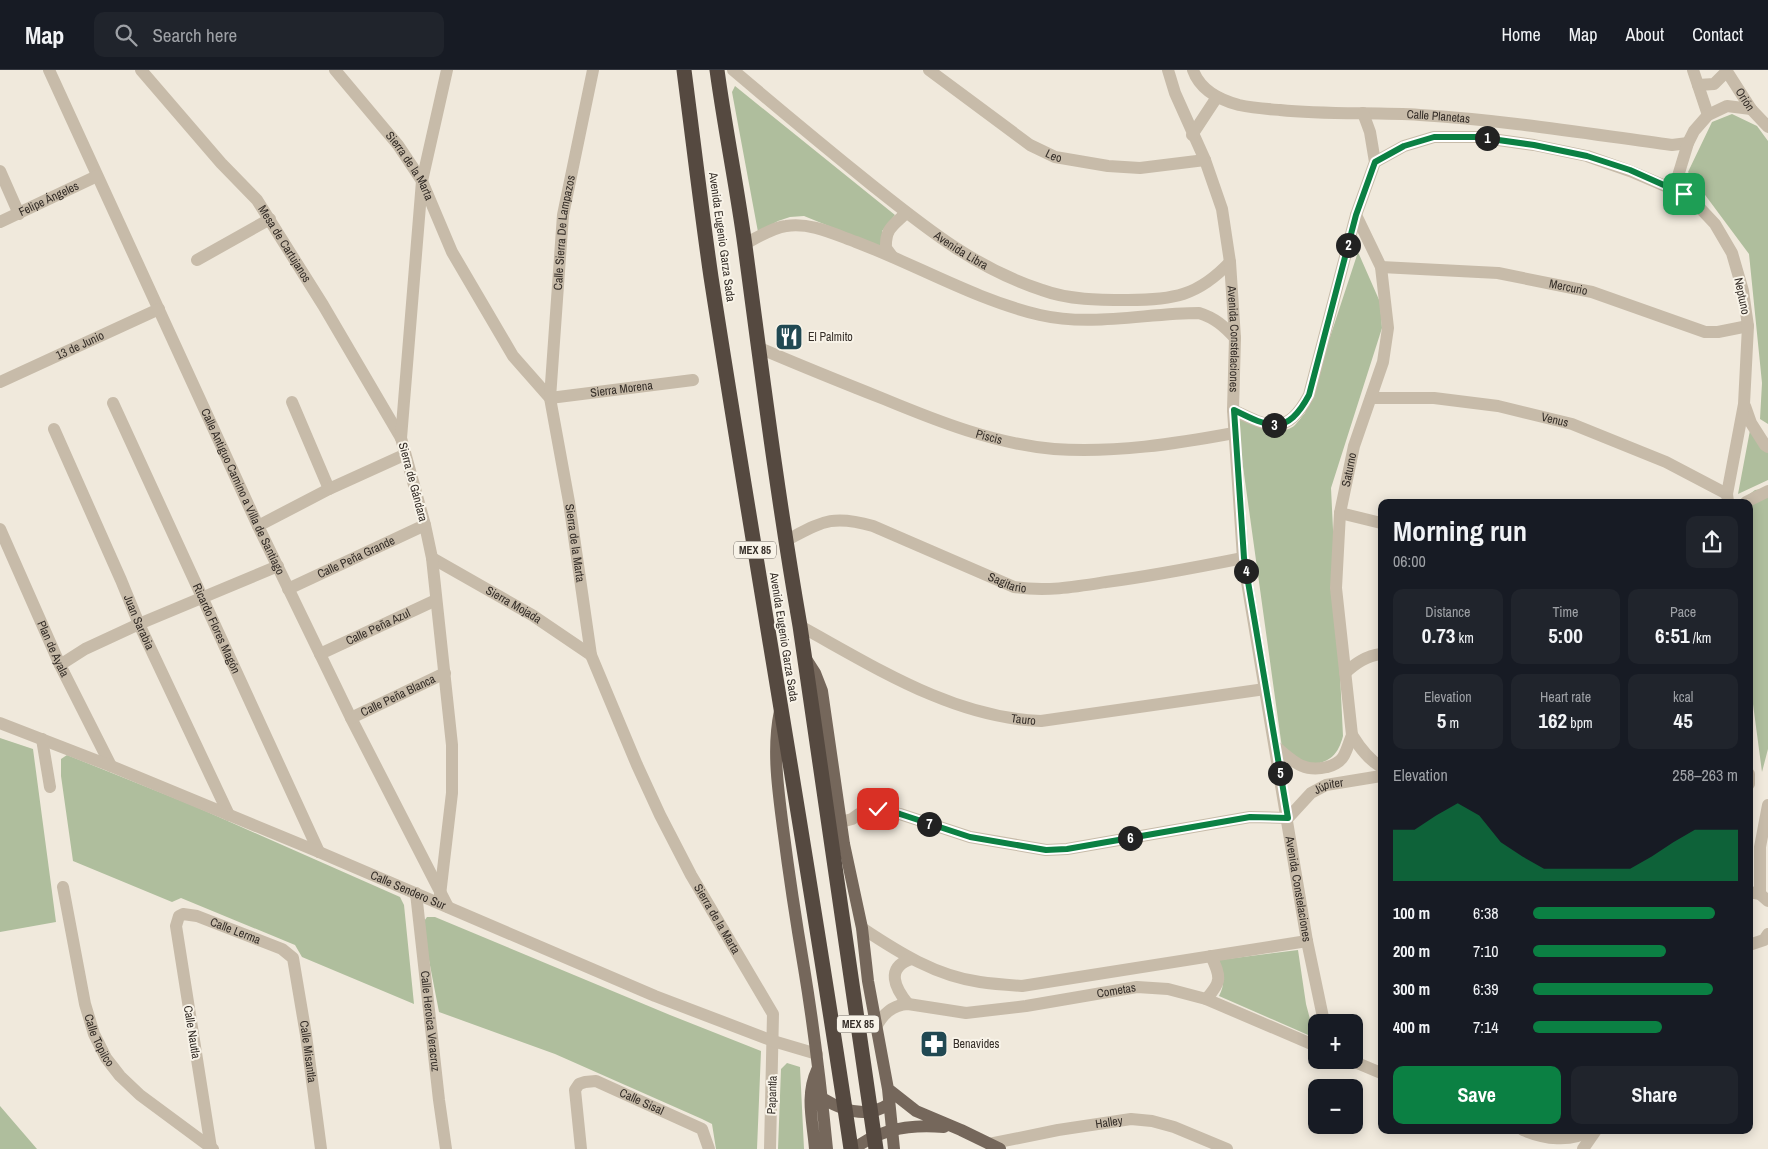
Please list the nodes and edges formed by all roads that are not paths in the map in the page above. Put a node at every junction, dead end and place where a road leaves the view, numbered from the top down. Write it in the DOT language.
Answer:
graph roads {
  1 [pos="49,70"];
  2 [pos="141,70"];
  3 [pos="335,70"];
  4 [pos="447,70"];
  5 [pos="593,70"];
  6 [pos="684,70"];
  7 [pos="717,70"];
  8 [pos="733,70"];
  9 [pos="929,70"];
  10 [pos="1168,70"];
  11 [pos="1193,70"];
  12 [pos="1693,70"];
  13 [pos="1726,71"];
  14 [pos="1698,86"];
  15 [pos="1217,98"];
  16 [pos="1751,109"];
  17 [pos="1363,113"];
  18 [pos="1708,115"];
  19 [pos="1768,127"];
  20 [pos="1192,135"];
  21 [pos="1688,143"];
  22 [pos="1204,160"];
  23 [pos="1375,162"];
  24 [pos="0,171"];
  25 [pos="97,176"];
  26 [pos="422,181"];
  27 [pos="1684,194"];
  28 [pos="906,213"];
  29 [pos="19,214"];
  30 [pos="1356,215"];
  31 [pos="270,219"];
  32 [pos="0,222"];
  33 [pos="745,244"];
  34 [pos="892,256"];
  35 [pos="197,260"];
  36 [pos="1230,262"];
  37 [pos="1381,267"];
  38 [pos="159,309"];
  39 [pos="1748,326"];
  40 [pos="1235,338"];
  41 [pos="757,347"];
  42 [pos="693,380"];
  43 [pos="0,382"];
  44 [pos="550,398"];
  45 [pos="1371,398"];
  46 [pos="292,402"];
  47 [pos="113,403"];
  48 [pos="1744,404"];
  49 [pos="1234,410"];
  50 [pos="54,429"];
  51 [pos="1234,433"];
  52 [pos="400,438"];
  53 [pos="1768,447"];
  54 [pos="404,455"];
  55 [pos="329,489"];
  56 [pos="1768,491"];
  57 [pos="1728,498"];
  58 [pos="1752,499"];
  59 [pos="1340,513"];
  60 [pos="1378,522"];
  61 [pos="425,525"];
  62 [pos="258,526"];
  63 [pos="0,529"];
  64 [pos="785,541"];
  65 [pos="432,558"];
  66 [pos="1244,558"];
  67 [pos="278,566"];
  68 [pos="288,589"];
  69 [pos="202,599"];
  70 [pos="436,600"];
  71 [pos="139,624"];
  72 [pos="800,626"];
  73 [pos="320,654"];
  74 [pos="591,655"];
  75 [pos="804,655"];
  76 [pos="1378,655"];
  77 [pos="60,664"];
  78 [pos="445,673"];
  79 [pos="1345,673"];
  80 [pos="1265,689"];
  81 [pos="780,710"];
  82 [pos="351,718"];
  83 [pos="0,723"];
  84 [pos="1352,735"];
  85 [pos="42,739"];
  86 [pos="1276,747"];
  87 [pos="1378,765"];
  88 [pos="112,766"];
  89 [pos="1378,776"];
  90 [pos="50,787"];
  91 [pos="1768,805"];
  92 [pos="229,815"];
  93 [pos="1288,818"];
  94 [pos="840,822"];
  95 [pos="1766,823"];
  96 [pos="319,852"];
  97 [pos="63,887"];
  98 [pos="416,893"];
  99 [pos="440,895"];
  100 [pos="1759,896"];
  101 [pos="448,907"];
  102 [pos="179,916"];
  103 [pos="862,928"];
  104 [pos="1767,939"];
  105 [pos="1307,940"];
  106 [pos="1753,944"];
  107 [pos="290,954"];
  108 [pos="1212,956"];
  109 [pos="910,959"];
  110 [pos="1206,999"];
  111 [pos="908,1004"];
  112 [pos="1322,1014"];
  113 [pos="876,1027"];
  114 [pos="773,1041"];
  115 [pos="1308,1043"];
  116 [pos="816,1054"];
  117 [pos="1363,1065"];
  118 [pos="817,1070"];
  119 [pos="1378,1072"];
  120 [pos="888,1089"];
  121 [pos="822,1098"];
  122 [pos="889,1104"];
  123 [pos="892,1130"];
  124 [pos="961,1130"];
  125 [pos="1533,1134"];
  126 [pos="1582,1134"];
  127 [pos="1593,1134"];
  128 [pos="1540,1137"];
  129 [pos="994,1146"];
  130 [pos="212,1149"];
  131 [pos="321,1149"];
  132 [pos="446,1149"];
  133 [pos="581,1149"];
  134 [pos="709,1149"];
  135 [pos="770,1149"];
  136 [pos="815,1149"];
  137 [pos="827,1149"];
  138 [pos="852,1149"];
  139 [pos="876,1149"];
  140 [pos="894,1149"];
  141 [pos="1227,1149"];
  142 [pos="1545,1149"];
  143 [pos="1583,1149"];
  1 -- 25 [label="street, Calle Antiguo Camino a Villa de Santiago"];
  2 -- 31 [label="street, Mesa de Cartujanos"];
  3 -- 26 [label="street, Sierra de la Marta"];
  4 -- 26 [label="street, Sierra de Gándara"];
  5 -- 44 [label="street, Calle Sierra De Lampazos"];
  6 -- 81 [label="highway, Avenida Eugenio Garza Sada / MEX 85"];
  7 -- 33 [label="highway, Avenida Eugenio Garza Sada / MEX 85"];
  8 -- 28 [label="street, Avenida Libra"];
  9 -- 22 [label="street, Leo"];
  10 -- 20 [label="street, Avenida Constelaciones"];
  11 -- 15 [label="street"];
  12 -- 14 [label="street"];
  13 -- 14 [label="street"];
  13 -- 16 [label="street, Orión"];
  14 -- 18 [label="street"];
  15 -- 17 [label="street, Calle Planetas"];
  15 -- 20 [label="street"];
  16 -- 18 [label="street"];
  16 -- 19 [label="street, Orión"];
  17 -- 21 [label="street, Calle Planetas"];
  17 -- 23 [label="street"];
  18 -- 21 [label="street"];
  20 -- 22 [label="street, Avenida Constelaciones"];
  21 -- 27 [label="street"];
  22 -- 36 [label="street, Avenida Constelaciones"];
  23 -- 27 [label="street, Calle Planetas"];
  23 -- 30 [label="street"];
  24 -- 29 [label="street"];
  25 -- 29 [label="street, Felipe Ángeles"];
  25 -- 38 [label="street, Calle Antiguo Camino a Villa de Santiago"];
  26 -- 44 [label="street, Sierra de la Marta"];
  26 -- 52 [label="street, Sierra de Gándara"];
  27 -- 39 [label="street, Neptuno"];
  28 -- 34 [label="street"];
  28 -- 36 [label="street, Avenida Libra"];
  29 -- 32 [label="street, Felipe Ángeles"];
  30 -- 37 [label="street, Saturno"];
  30 -- 49 [label="street"];
  31 -- 35 [label="street"];
  31 -- 52 [label="street, Mesa de Cartujanos"];
  33 -- 34 [label="street"];
  33 -- 41 [label="highway, Avenida Eugenio Garza Sada / MEX 85"];
  34 -- 40 [label="street"];
  36 -- 40 [label="street, Avenida Constelaciones"];
  37 -- 39 [label="street, Mercurio"];
  37 -- 45 [label="street, Saturno"];
  38 -- 43 [label="street, 13 de Junio"];
  38 -- 62 [label="street, Calle Antiguo Camino a Villa de Santiago"];
  39 -- 48 [label="street, Neptuno"];
  40 -- 49 [label="street, Avenida Constelaciones"];
  41 -- 51 [label="street, Piscis"];
  41 -- 64 [label="highway, Avenida Eugenio Garza Sada / MEX 85"];
  42 -- 44 [label="street, Sierra Morena"];
  44 -- 74 [label="street, Sierra de la Marta"];
  45 -- 57 [label="street, Venus"];
  45 -- 59 [label="street, Saturno"];
  46 -- 55 [label="street"];
  47 -- 69 [label="street, Ricardo Flores Magón"];
  48 -- 53 [label="street"];
  48 -- 57 [label="street, Neptuno"];
  49 -- 51 [label="street, Avenida Constelaciones"];
  50 -- 71 [label="street, Juan Sarabia"];
  51 -- 66 [label="street, Avenida Constelaciones"];
  52 -- 54 [label="street, Sierra de Gándara"];
  54 -- 55 [label="street"];
  54 -- 61 [label="street, Sierra de Gándara"];
  55 -- 62 [label="street"];
  56 -- 58 [label="street"];
  59 -- 60 [label="street"];
  59 -- 79 [label="street, Saturno"];
  61 -- 65 [label="street, Sierra de Gándara"];
  61 -- 68 [label="street, Calle Peña Grande"];
  62 -- 67 [label="street, Calle Antiguo Camino a Villa de Santiago"];
  63 -- 77 [label="street, Plan de Ayala"];
  64 -- 66 [label="street, Sagitario"];
  64 -- 72 [label="highway, Avenida Eugenio Garza Sada / MEX 85"];
  65 -- 70 [label="street, Sierra de Gándara"];
  65 -- 74 [label="street, Sierra Mojada"];
  66 -- 80 [label="street, Avenida Constelaciones"];
  67 -- 68 [label="street, Calle Antiguo Camino a Villa de Santiago"];
  67 -- 69 [label="street"];
  68 -- 73 [label="street, Calle Antiguo Camino a Villa de Santiago"];
  69 -- 71 [label="street"];
  69 -- 96 [label="street, Ricardo Flores Magón"];
  70 -- 73 [label="street, Calle Peña Azul"];
  70 -- 78 [label="street, Sierra de Gándara"];
  71 -- 77 [label="street"];
  71 -- 92 [label="street, Juan Sarabia"];
  72 -- 75 [label="highway, Avenida Eugenio Garza Sada / MEX 85"];
  72 -- 80 [label="street, Tauro"];
  73 -- 82 [label="street, Calle Antiguo Camino a Villa de Santiago"];
  74 -- 114 [label="street, Sierra de la Marta"];
  75 -- 94 [label="main road"];
  75 -- 139 [label="highway, Avenida Eugenio Garza Sada / MEX 85"];
  76 -- 79 [label="street"];
  77 -- 88 [label="street, Plan de Ayala"];
  78 -- 82 [label="street, Calle Peña Blanca"];
  78 -- 99 [label="street, Sierra de Gándara"];
  79 -- 84 [label="street, Saturno"];
  80 -- 86 [label="street, Avenida Constelaciones"];
  81 -- 116 [label="main road"];
  81 -- 138 [label="highway, Avenida Eugenio Garza Sada / MEX 85"];
  82 -- 99 [label="street, Calle Antiguo Camino a Villa de Santiago"];
  83 -- 85 [label="street, Calle Sendero Sur"];
  84 -- 86 [label="street, Saturno"];
  84 -- 87 [label="street, Saturno"];
  85 -- 88 [label="street, Calle Sendero Sur"];
  85 -- 90 [label="street"];
  86 -- 93 [label="street, Avenida Constelaciones"];
  88 -- 92 [label="street, Calle Sendero Sur"];
  89 -- 93 [label="street, Júpiter"];
  91 -- 95 [label="street"];
  92 -- 96 [label="street, Calle Sendero Sur"];
  93 -- 94 [label="street"];
  93 -- 105 [label="street, Avenida Constelaciones"];
  94 -- 103 [label="main road"];
  95 -- 100 [label="street"];
  96 -- 98 [label="street, Calle Sendero Sur"];
  97 -- 130 [label="street, Calle Topilco"];
  98 -- 101 [label="street, Calle Sendero Sur"];
  98 -- 132 [label="street, Calle Heroica Veracruz"];
  99 -- 101 [label="street, Calle Antiguo Camino a Villa de Santiago"];
  101 -- 114 [label="street, Calle Sendero Sur"];
  102 -- 107 [label="street, Calle Lerma"];
  102 -- 130 [label="street, Calle Nautla"];
  103 -- 109 [label="street, Cometas"];
  103 -- 113 [label="main road"];
  104 -- 106 [label="street"];
  105 -- 108 [label="street, Cometas"];
  105 -- 112 [label="street, Avenida Constelaciones"];
  107 -- 131 [label="street, Calle Misantla"];
  108 -- 109 [label="street, Cometas"];
  108 -- 110 [label="street"];
  109 -- 111 [label="street"];
  110 -- 111 [label="street, Cometas"];
  110 -- 115 [label="street, Cometas"];
  111 -- 113 [label="street, Cometas"];
  113 -- 120 [label="main road"];
  114 -- 116 [label="street, Calle Sendero Sur"];
  114 -- 135 [label="street, Papantla"];
  116 -- 118 [label="main road"];
  117 -- 119 [label="street"];
  118 -- 121 [label="main road"];
  118 -- 136 [label="main road"];
  120 -- 122 [label="main road"];
  120 -- 124 [label="main road"];
  121 -- 122 [label="main road"];
  121 -- 137 [label="main road"];
  122 -- 123 [label="main road"];
  123 -- 124 [label="main road"];
  123 -- 138 [label="main road"];
  123 -- 140 [label="main road"];
  124 -- 129 [label="main road"];
  125 -- 128 [label="street"];
  126 -- 128 [label="street"];
  127 -- 143 [label="street"];
  128 -- 142 [label="street"];
  129 -- 141 [label="street, Halley"];
  133 -- 134 [label="street, Calle Sisal"];
}
